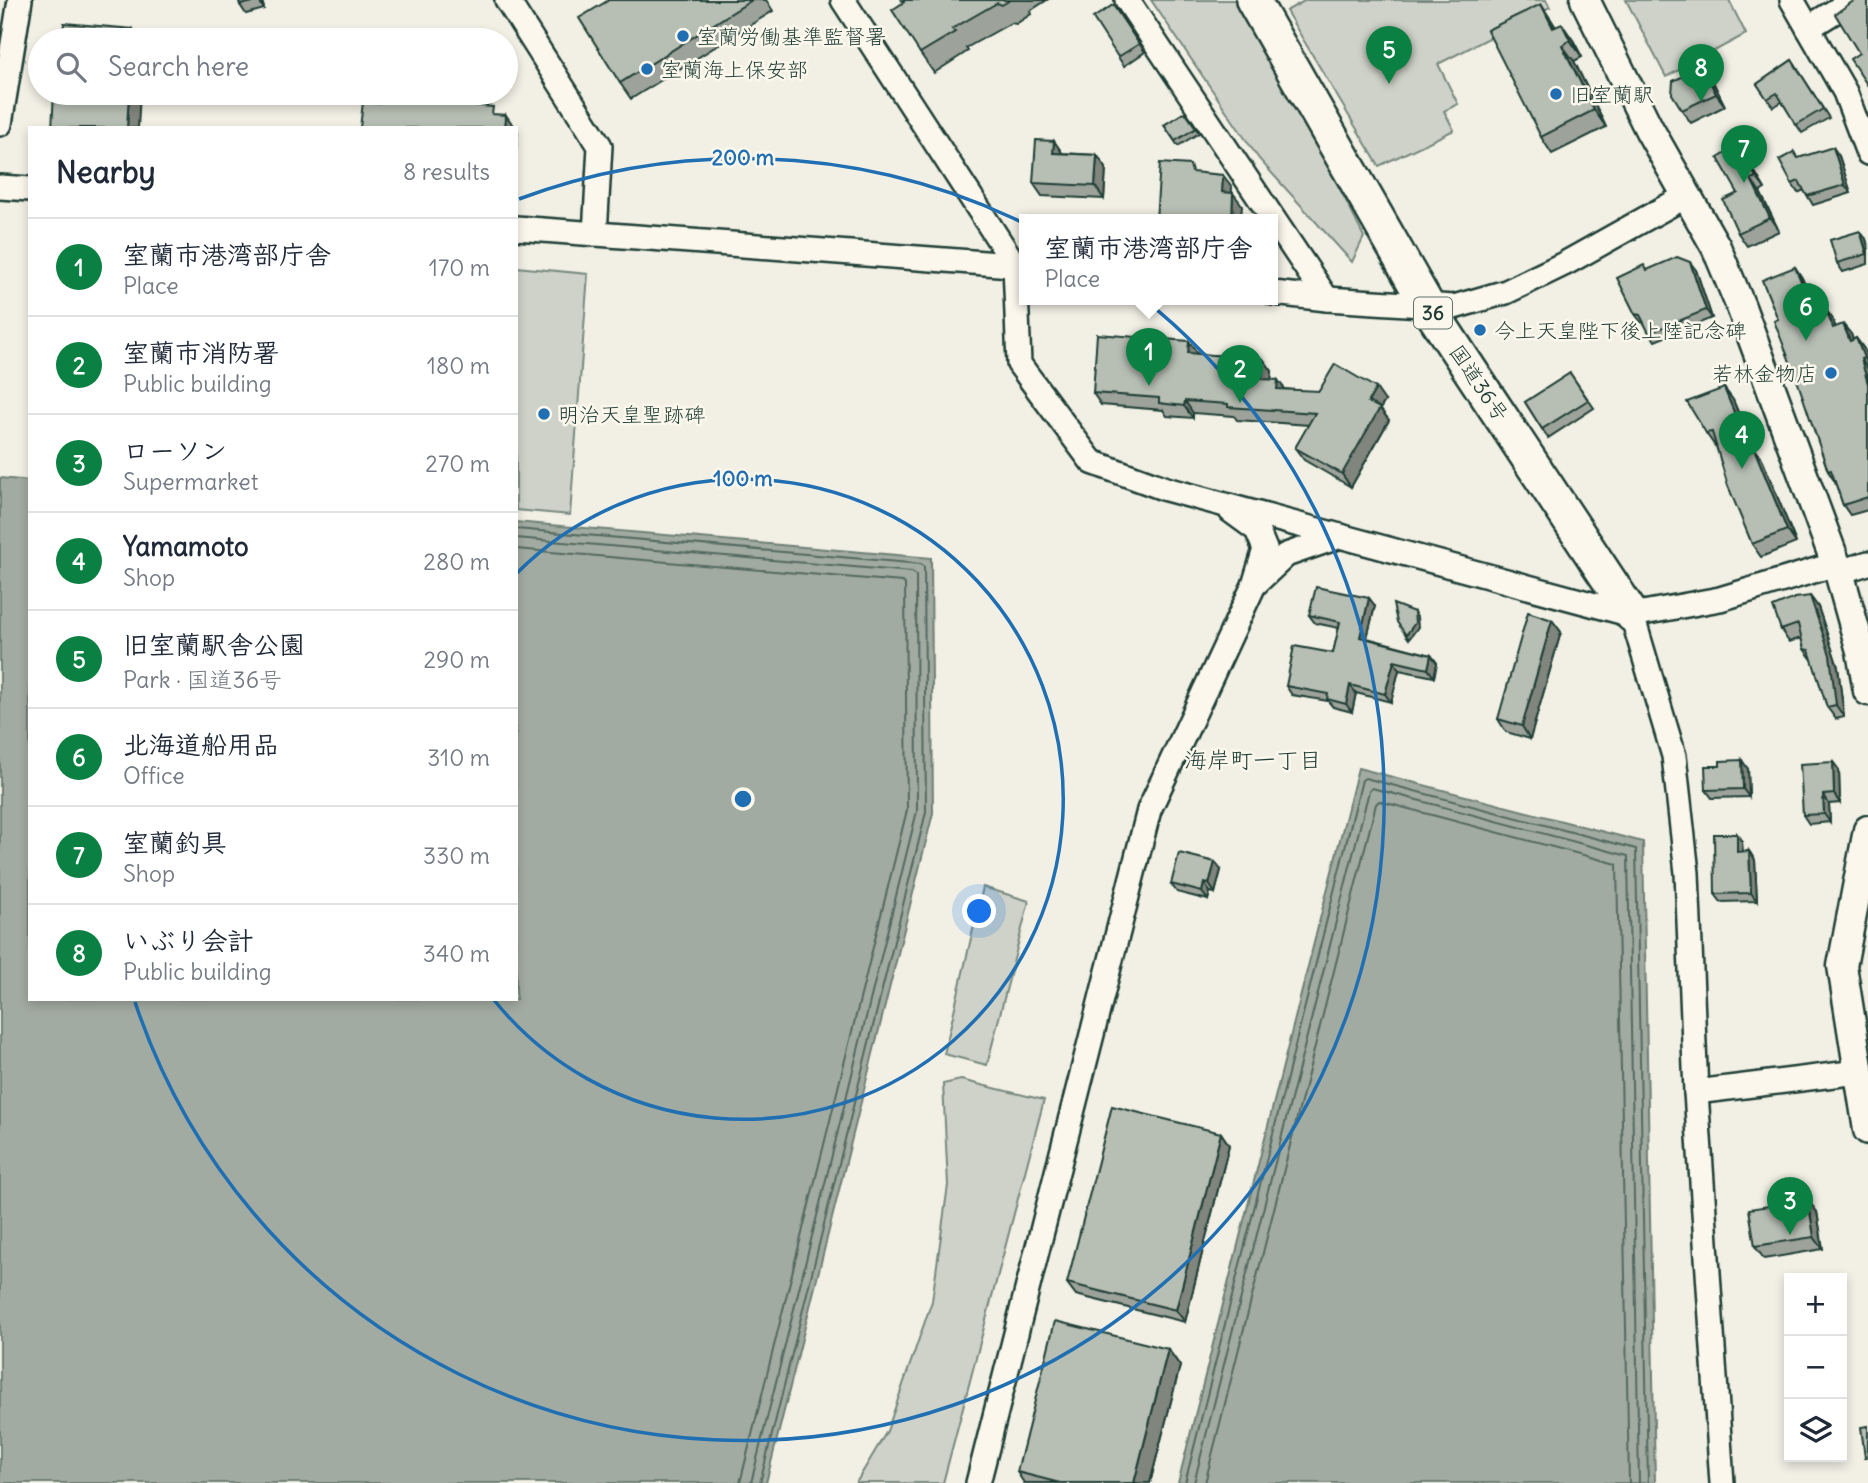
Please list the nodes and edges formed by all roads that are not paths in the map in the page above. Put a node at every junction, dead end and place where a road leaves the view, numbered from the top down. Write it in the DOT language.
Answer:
graph roads {
  1 [pos="20,0"];
  2 [pos="508,0"];
  3 [pos="843,0"];
  4 [pos="1127,0"];
  5 [pos="1253,0"];
  6 [pos="1585,0"];
  7 [pos="1792,0"];
  8 [pos="1853,0"];
  9 [pos="1808,28"];
  10 [pos="0,124"];
  11 [pos="1866,144"];
  12 [pos="0,187"];
  13 [pos="28,189"];
  14 [pos="1686,197"];
  15 [pos="1270,214"];
  16 [pos="1278,226"];
  17 [pos="518,228"];
  18 [pos="596,234"];
  19 [pos="1019,264"];
  20 [pos="1019,265"];
  21 [pos="1278,294"];
  22 [pos="1327,299"];
  23 [pos="1020,305"];
  24 [pos="1427,305"];
  25 [pos="1221,503"];
  26 [pos="1341,536"];
  27 [pos="1868,564"];
  28 [pos="1837,568"];
  29 [pos="1254,585"];
  30 [pos="1632,615"];
  31 [pos="1868,691"];
  32 [pos="1868,830"];
  33 [pos="1858,1014"];
  34 [pos="1858,1072"];
  35 [pos="1696,1092"];
  36 [pos="1868,1130"];
  37 [pos="978,1483"];
  38 [pos="1722,1483"];
  1 -- 10 [label="street"];
  2 -- 18 [label="street"];
  3 -- 19 [label="street"];
  4 -- 15 [label="street"];
  5 -- 24 [label="highway, 国道36号 / 36"];
  6 -- 14 [label="main road"];
  7 -- 9 [label="street"];
  8 -- 9 [label="street"];
  9 -- 11 [label="street"];
  12 -- 13 [label="street"];
  14 -- 24 [label="street"];
  14 -- 28 [label="main road"];
  16 -- 22 [label="street"];
  17 -- 18 [label="street"];
  18 -- 20 [label="street"];
  21 -- 22 [label="street"];
  22 -- 24 [label="street"];
  23 -- 25 [label="street"];
  24 -- 30 [label="highway, 国道36号 / 36"];
  25 -- 26 [label="street"];
  25 -- 29 [label="street"];
  26 -- 29 [label="street"];
  26 -- 30 [label="street"];
  27 -- 28 [label="street"];
  28 -- 30 [label="street"];
  28 -- 31 [label="main road"];
  29 -- 37 [label="street"];
  30 -- 35 [label="street"];
  32 -- 33 [label="main road"];
  33 -- 34 [label="main road"];
  34 -- 35 [label="street"];
  34 -- 36 [label="main road"];
  35 -- 38 [label="street"];
}
